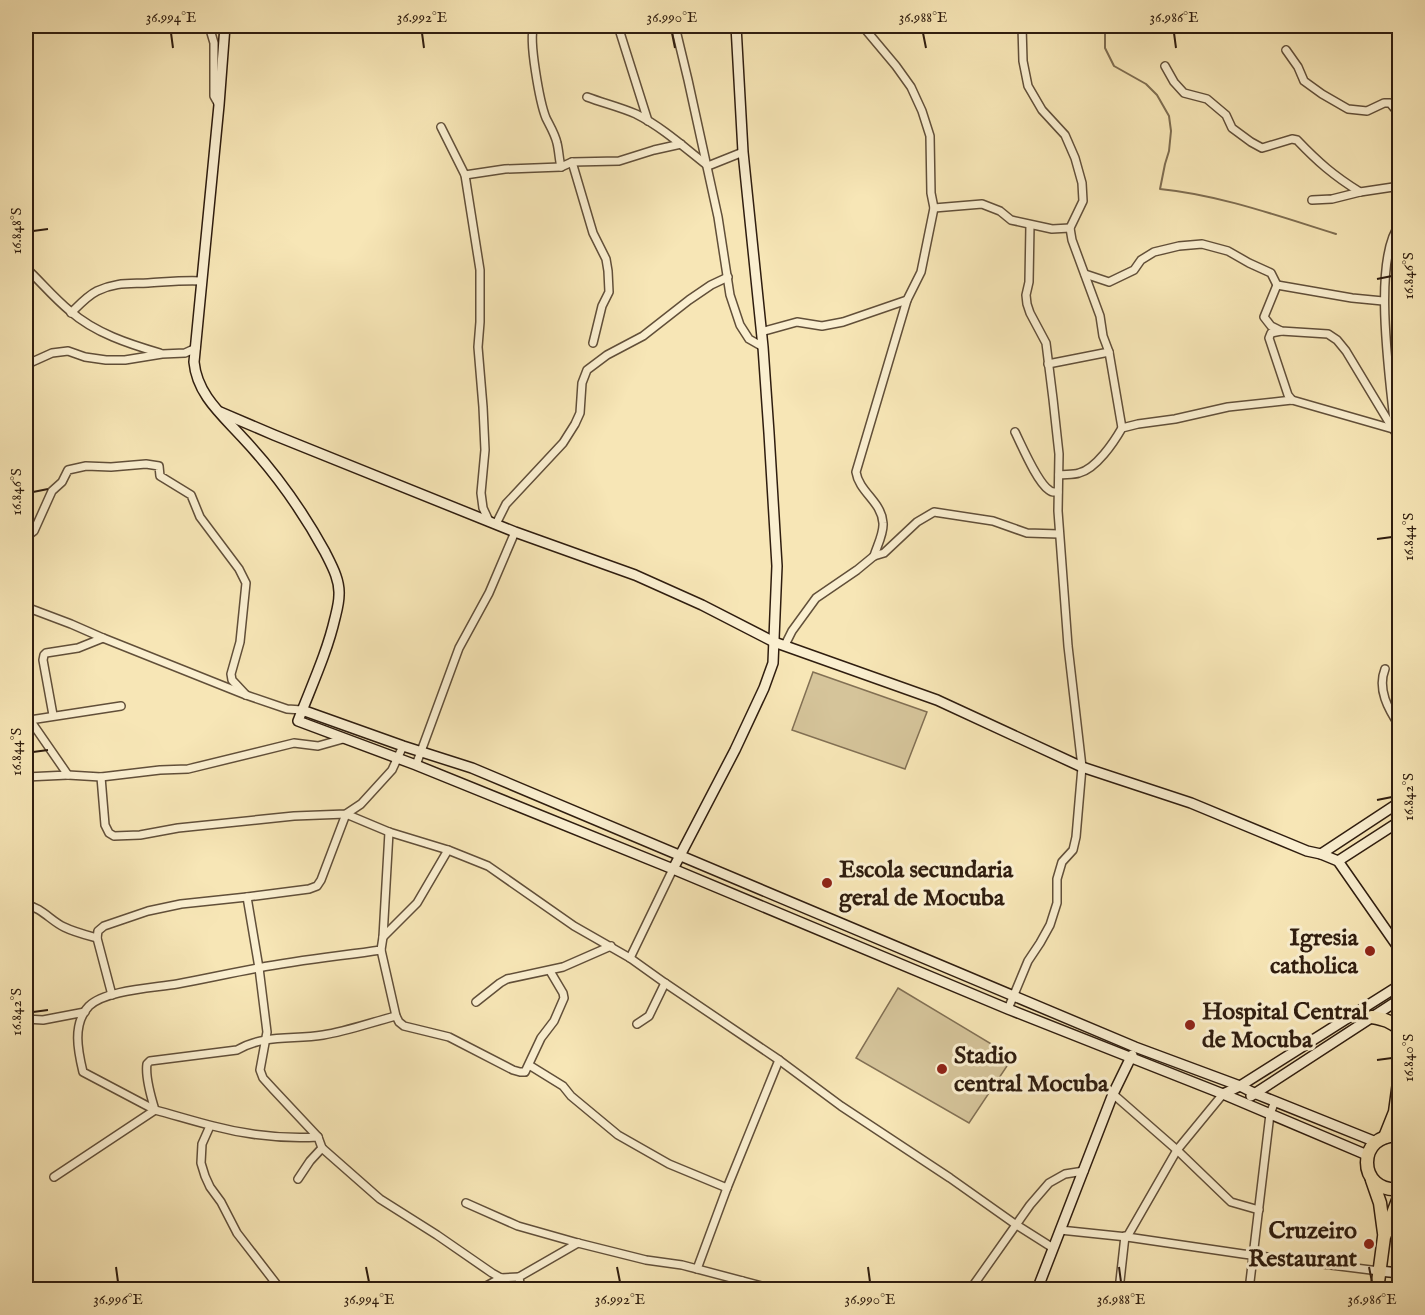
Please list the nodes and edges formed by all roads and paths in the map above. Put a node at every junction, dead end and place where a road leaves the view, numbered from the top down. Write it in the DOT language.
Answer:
graph roads {
  1 [pos="209,26"];
  2 [pos="225,26"];
  3 [pos="534,26"];
  4 [pos="618,26"];
  5 [pos="675,26"];
  6 [pos="736,26"];
  7 [pos="857,26"];
  8 [pos="1022,26"];
  9 [pos="1286,50"];
  10 [pos="1165,66"];
  11 [pos="587,97"];
  12 [pos="219,105"];
  13 [pos="1400,115"];
  14 [pos="648,121"];
  15 [pos="441,127"];
  16 [pos="681,144"];
  17 [pos="743,152"];
  18 [pos="572,162"];
  19 [pos="561,166"];
  20 [pos="708,166"];
  21 [pos="465,175"];
  22 [pos="1400,186"];
  23 [pos="1360,192"];
  24 [pos="1312,200"];
  25 [pos="934,208"];
  26 [pos="1400,224"];
  27 [pos="1030,225"];
  28 [pos="1070,228"];
  29 [pos="26,268"];
  30 [pos="1085,274"];
  31 [pos="728,277"];
  32 [pos="201,281"];
  33 [pos="1277,285"];
  34 [pos="907,300"];
  35 [pos="1383,301"];
  36 [pos="71,313"];
  37 [pos="1281,331"];
  38 [pos="761,332"];
  39 [pos="593,343"];
  40 [pos="763,347"];
  41 [pos="196,348"];
  42 [pos="1109,352"];
  43 [pos="162,354"];
  44 [pos="1048,364"];
  45 [pos="26,367"];
  46 [pos="1292,400"];
  47 [pos="217,411"];
  48 [pos="1122,428"];
  49 [pos="1394,430"];
  50 [pos="1014,432"];
  51 [pos="1400,447"];
  52 [pos="1059,475"];
  53 [pos="1058,492"];
  54 [pos="493,522"];
  55 [pos="515,532"];
  56 [pos="1059,534"];
  57 [pos="26,537"];
  58 [pos="874,556"];
  59 [pos="26,607"];
  60 [pos="103,638"];
  61 [pos="774,642"];
  62 [pos="785,645"];
  63 [pos="1385,669"];
  64 [pos="246,695"];
  65 [pos="121,706"];
  66 [pos="287,709"];
  67 [pos="302,710"];
  68 [pos="53,715"];
  69 [pos="28,719"];
  70 [pos="298,721"];
  71 [pos="1400,727"];
  72 [pos="344,738"];
  73 [pos="403,746"];
  74 [pos="422,752"];
  75 [pos="398,758"];
  76 [pos="416,765"];
  77 [pos="1082,767"];
  78 [pos="472,768"];
  79 [pos="68,775"];
  80 [pos="26,777"];
  81 [pos="101,777"];
  82 [pos="470,788"];
  83 [pos="1400,802"];
  84 [pos="346,814"];
  85 [pos="1400,821"];
  86 [pos="389,832"];
  87 [pos="448,850"];
  88 [pos="1321,854"];
  89 [pos="681,855"];
  90 [pos="1338,861"];
  91 [pos="673,869"];
  92 [pos="248,897"];
  93 [pos="26,905"];
  94 [pos="383,937"];
  95 [pos="97,938"];
  96 [pos="875,938"];
  97 [pos="610,946"];
  98 [pos="381,950"];
  99 [pos="869,950"];
  100 [pos="1400,951"];
  101 [pos="630,958"];
  102 [pos="259,968"];
  103 [pos="550,971"];
  104 [pos="664,984"];
  105 [pos="1400,986"];
  106 [pos="112,995"];
  107 [pos="1013,995"];
  108 [pos="1400,999"];
  109 [pos="476,1002"];
  110 [pos="1008,1009"];
  111 [pos="85,1012"];
  112 [pos="396,1016"];
  113 [pos="1372,1017"];
  114 [pos="26,1019"];
  115 [pos="637,1024"];
  116 [pos="1400,1030"];
  117 [pos="266,1040"];
  118 [pos="1135,1047"];
  119 [pos="1130,1058"];
  120 [pos="779,1060"];
  121 [pos="529,1065"];
  122 [pos="1400,1075"];
  123 [pos="1240,1086"];
  124 [pos="1254,1093"];
  125 [pos="1113,1094"];
  126 [pos="1223,1094"];
  127 [pos="1275,1101"];
  128 [pos="1241,1102"];
  129 [pos="155,1110"];
  130 [pos="1270,1114"];
  131 [pos="210,1126"];
  132 [pos="1400,1136"];
  133 [pos="318,1137"];
  134 [pos="1380,1139"];
  135 [pos="322,1148"];
  136 [pos="1177,1150"];
  137 [pos="1367,1155"];
  138 [pos="1084,1171"];
  139 [pos="54,1177"];
  140 [pos="298,1179"];
  141 [pos="1372,1180"];
  142 [pos="727,1188"];
  143 [pos="1400,1189"];
  144 [pos="1400,1195"];
  145 [pos="466,1203"];
  146 [pos="1259,1210"];
  147 [pos="1015,1224"];
  148 [pos="1060,1230"];
  149 [pos="1126,1236"];
  150 [pos="1384,1237"];
  151 [pos="578,1243"];
  152 [pos="1053,1248"];
  153 [pos="1254,1255"];
  154 [pos="697,1269"];
  155 [pos="1379,1271"];
  156 [pos="1400,1273"];
  157 [pos="519,1277"];
  158 [pos="501,1278"];
  159 [pos="742,1281"];
  160 [pos="519,1289"];
  161 [pos="281,1290"];
  162 [pos="479,1290"];
  163 [pos="733,1290"];
  164 [pos="777,1290"];
  165 [pos="970,1290"];
  166 [pos="1037,1290"];
  167 [pos="1119,1290"];
  168 [pos="1249,1290"];
  169 [pos="1377,1290"];
  1 -- 12 [label="street"];
  2 -- 12 [label="street"];
  3 -- 19 [label="street"];
  4 -- 14 [label="street"];
  5 -- 20 [label="street"];
  6 -- 17 [label="street"];
  7 -- 25 [label="street"];
  8 -- 28 [label="street"];
  9 -- 13 [label="street"];
  10 -- 23 [label="street"];
  11 -- 14 [label="street"];
  12 -- 32 [label="street"];
  14 -- 16 [label="street"];
  15 -- 21 [label="street"];
  16 -- 18 [label="street"];
  16 -- 20 [label="street"];
  17 -- 20 [label="street"];
  17 -- 38 [label="street"];
  18 -- 19 [label="street"];
  18 -- 39 [label="street"];
  19 -- 21 [label="street"];
  20 -- 31 [label="street"];
  21 -- 54 [label="street"];
  22 -- 23 [label="street"];
  23 -- 24 [label="street"];
  25 -- 27 [label="street"];
  25 -- 34 [label="street"];
  26 -- 35 [label="street"];
  27 -- 28 [label="street"];
  27 -- 44 [label="street"];
  28 -- 30 [label="street"];
  29 -- 36 [label="street"];
  30 -- 33 [label="street"];
  30 -- 42 [label="street"];
  31 -- 40 [label="street"];
  31 -- 54 [label="street"];
  32 -- 36 [label="street"];
  32 -- 41 [label="street"];
  33 -- 35 [label="street"];
  33 -- 37 [label="street"];
  34 -- 38 [label="street"];
  34 -- 58 [label="street"];
  35 -- 49 [label="street"];
  36 -- 43 [label="street"];
  37 -- 46 [label="street"];
  37 -- 49 [label="street"];
  38 -- 40 [label="street"];
  40 -- 61 [label="street"];
  41 -- 43 [label="street"];
  41 -- 47 [label="street"];
  42 -- 44 [label="street"];
  42 -- 48 [label="street"];
  43 -- 45 [label="street"];
  44 -- 52 [label="street"];
  46 -- 48 [label="street"];
  46 -- 49 [label="street"];
  47 -- 54 [label="street"];
  47 -- 67 [label="street"];
  48 -- 52 [label="street"];
  49 -- 51 [label="street"];
  50 -- 53 [label="street"];
  52 -- 53 [label="street"];
  53 -- 56 [label="street"];
  54 -- 55 [label="street"];
  55 -- 61 [label="street"];
  55 -- 74 [label="street"];
  56 -- 58 [label="street"];
  56 -- 77 [label="street"];
  57 -- 64 [label="street"];
  58 -- 62 [label="street"];
  59 -- 60 [label="street"];
  60 -- 64 [label="street"];
  60 -- 68 [label="street"];
  61 -- 62 [label="street"];
  61 -- 89 [label="street"];
  62 -- 77 [label="street"];
  63 -- 71 [label="street"];
  64 -- 66 [label="street"];
  65 -- 68 [label="street"];
  66 -- 67 [label="street"];
  66 -- 70 [label="street"];
  67 -- 70 [label="street"];
  67 -- 73 [label="street"];
  68 -- 69 [label="street"];
  69 -- 79 [label="street"];
  70 -- 72 [label="street"];
  72 -- 75 [label="street"];
  72 -- 81 [label="street"];
  73 -- 74 [label="street"];
  73 -- 75 [label="street"];
  74 -- 76 [label="street"];
  74 -- 78 [label="street"];
  75 -- 76 [label="street"];
  75 -- 84 [label="street"];
  76 -- 82 [label="street"];
  77 -- 88 [label="street"];
  77 -- 107 [label="street"];
  78 -- 82 [label="street"];
  78 -- 89 [label="street"];
  79 -- 80 [label="street"];
  79 -- 81 [label="street"];
  81 -- 84 [label="street"];
  82 -- 91 [label="street"];
  83 -- 88 [label="street"];
  84 -- 86 [label="street"];
  84 -- 92 [label="street"];
  85 -- 90 [label="street"];
  86 -- 87 [label="street"];
  86 -- 94 [label="street"];
  87 -- 94 [label="street"];
  87 -- 97 [label="street"];
  88 -- 90 [label="street"];
  89 -- 91 [label="street"];
  89 -- 96 [label="street"];
  90 -- 100 [label="street"];
  91 -- 99 [label="street"];
  91 -- 101 [label="street"];
  92 -- 95 [label="street"];
  92 -- 102 [label="street"];
  93 -- 95 [label="street"];
  94 -- 98 [label="street"];
  95 -- 106 [label="street"];
  96 -- 99 [label="street"];
  96 -- 107 [label="street"];
  97 -- 101 [label="street"];
  97 -- 103 [label="street"];
  98 -- 102 [label="street"];
  98 -- 112 [label="street"];
  99 -- 110 [label="street"];
  101 -- 104 [label="street"];
  102 -- 106 [label="street"];
  102 -- 117 [label="street"];
  103 -- 109 [label="street"];
  103 -- 121 [label="street"];
  104 -- 115 [label="street"];
  104 -- 120 [label="street"];
  105 -- 123 [label="street"];
  106 -- 111 [label="street"];
  107 -- 110 [label="street"];
  107 -- 118 [label="street"];
  108 -- 113 [label="street"];
  110 -- 119 [label="street"];
  111 -- 114 [label="street"];
  111 -- 129 [label="street"];
  112 -- 117 [label="street"];
  112 -- 121 [label="street"];
  113 -- 116 [label="highway"];
  113 -- 124 [label="street"];
  117 -- 129 [label="street"];
  117 -- 133 [label="street"];
  118 -- 119 [label="street"];
  118 -- 123 [label="street"];
  119 -- 125 [label="street"];
  119 -- 126 [label="street"];
  120 -- 142 [label="street"];
  120 -- 147 [label="street"];
  121 -- 142 [label="street"];
  122 -- 134 [label="highway"];
  123 -- 124 [label="street"];
  123 -- 126 [label="street"];
  124 -- 127 [label="street"];
  124 -- 128 [label="street"];
  125 -- 136 [label="street"];
  125 -- 138 [label="street"];
  126 -- 128 [label="street"];
  126 -- 136 [label="street"];
  127 -- 130 [label="street"];
  127 -- 134 [label="street"];
  128 -- 130 [label="street"];
  129 -- 131 [label="street"];
  129 -- 139 [label="street"];
  130 -- 137 [label="street"];
  130 -- 146 [label="street"];
  131 -- 133 [label="street"];
  131 -- 161 [label="street"];
  132 -- 134 [label="highway"];
  133 -- 135 [label="street"];
  134 -- 137 [label="highway"];
  135 -- 140 [label="street"];
  135 -- 158 [label="street"];
  136 -- 146 [label="street"];
  136 -- 149 [label="street"];
  137 -- 141 [label="highway"];
  138 -- 147 [label="street"];
  138 -- 148 [label="street"];
  141 -- 143 [label="highway"];
  141 -- 150 [label="highway"];
  142 -- 154 [label="street"];
  144 -- 150 [label="highway"];
  145 -- 151 [label="street"];
  146 -- 153 [label="street"];
  147 -- 152 [label="street"];
  147 -- 165 [label="street"];
  148 -- 149 [label="street"];
  148 -- 152 [label="street"];
  149 -- 153 [label="street"];
  149 -- 167 [label="street"];
  150 -- 155 [label="highway"];
  151 -- 154 [label="street"];
  151 -- 157 [label="street"];
  152 -- 166 [label="street"];
  153 -- 155 [label="street"];
  153 -- 168 [label="street"];
  154 -- 159 [label="street"];
  155 -- 156 [label="street"];
  155 -- 169 [label="highway"];
  157 -- 158 [label="street"];
  157 -- 160 [label="street"];
  158 -- 162 [label="street"];
  159 -- 163 [label="street"];
  159 -- 164 [label="street"];
}
